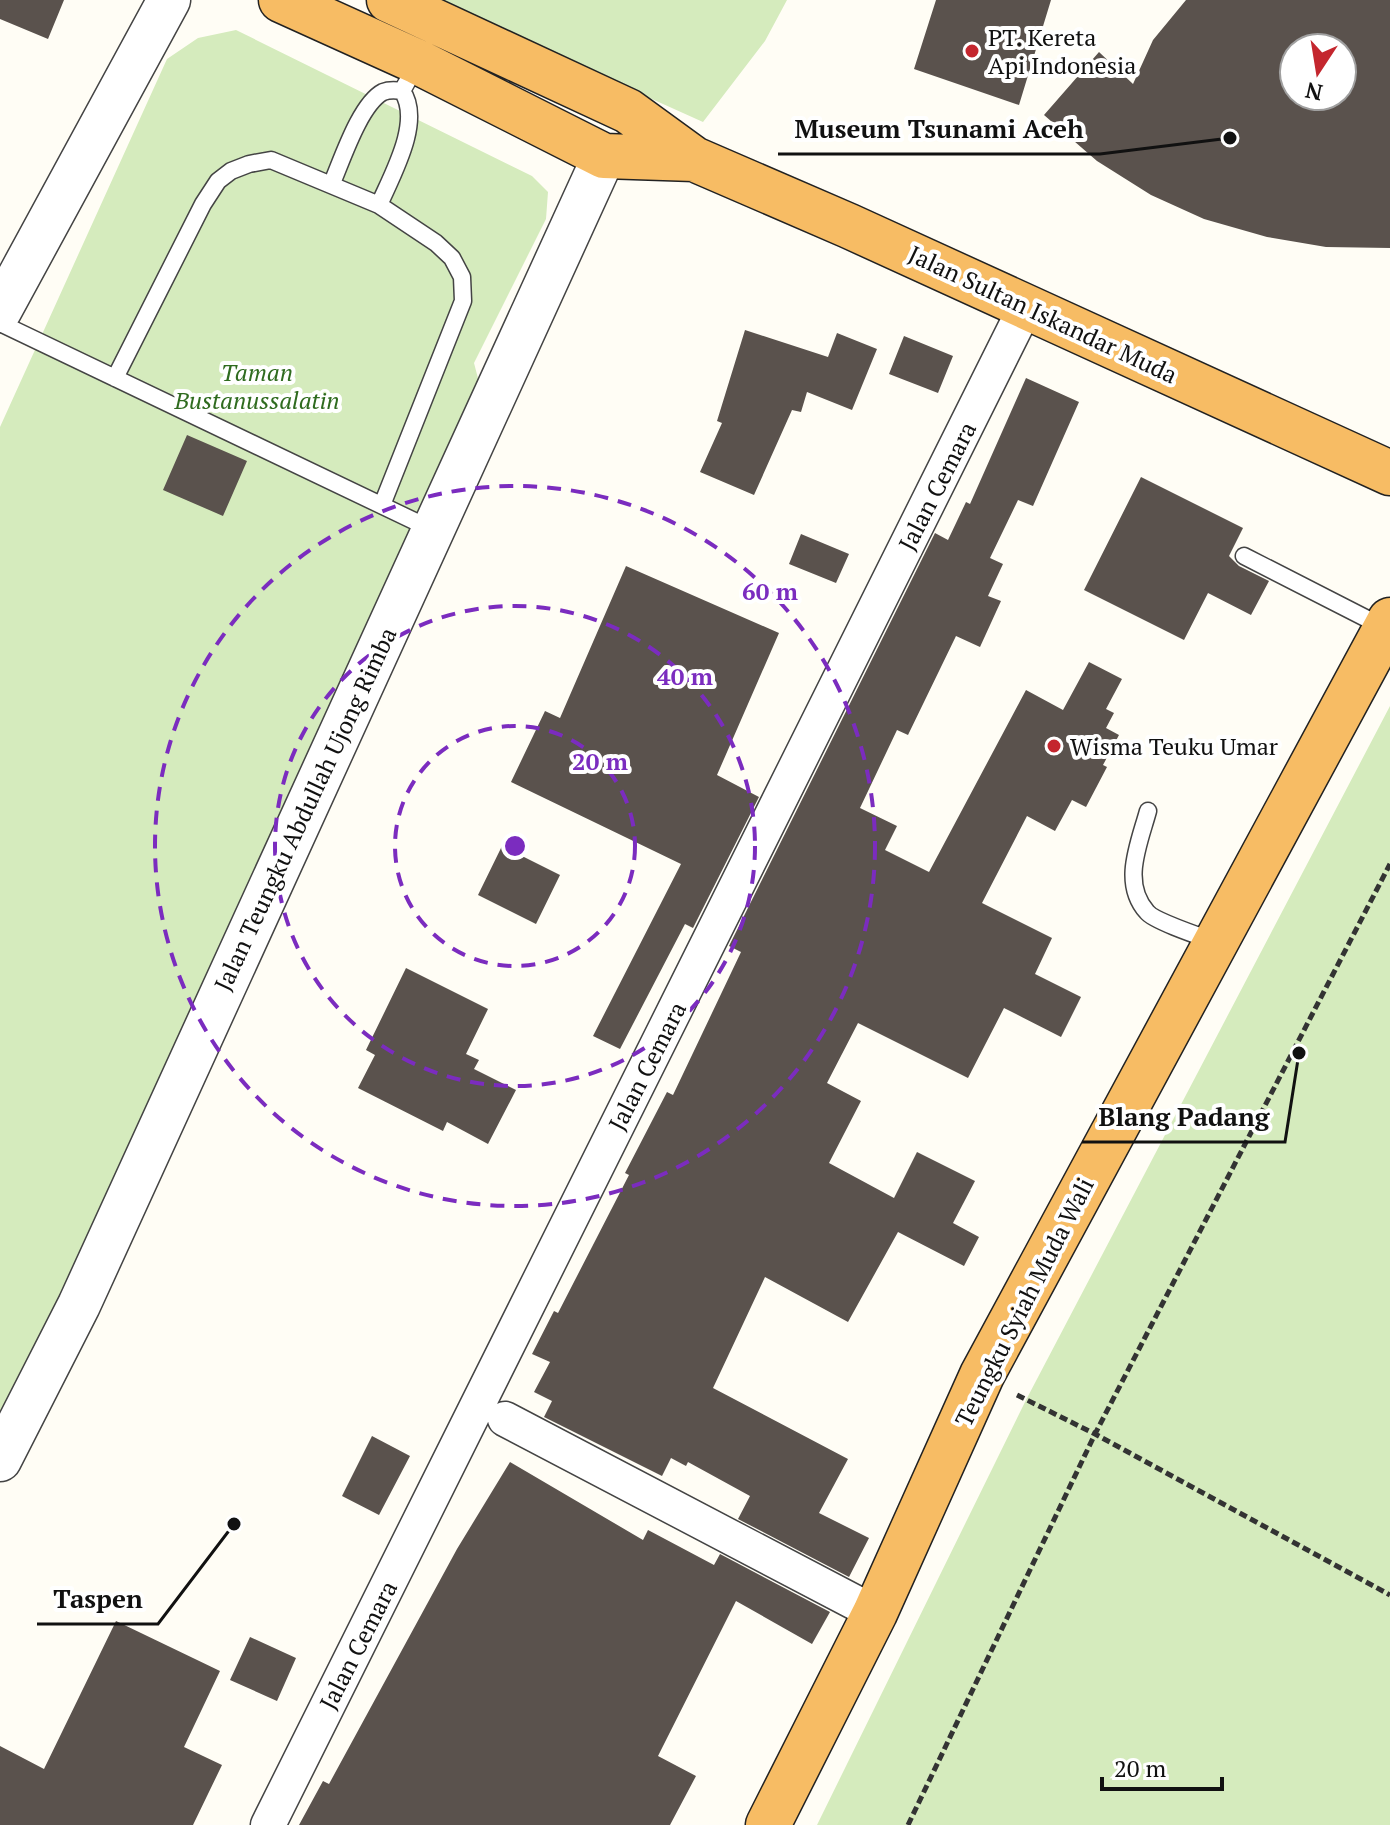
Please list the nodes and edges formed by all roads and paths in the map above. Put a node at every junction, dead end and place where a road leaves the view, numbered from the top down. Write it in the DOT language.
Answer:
graph roads {
  1 [pos="169,0"];
  2 [pos="281,0"];
  3 [pos="389,0"];
  4 [pos="410,77"];
  5 [pos="628,111"];
  6 [pos="604,156"];
  7 [pos="694,159"];
  8 [pos="332,183"];
  9 [pos="379,205"];
  10 [pos="1026,306"];
  11 [pos="0,311"];
  12 [pos="0,323"];
  13 [pos="115,378"];
  14 [pos="1390,473"];
  15 [pos="382,505"];
  16 [pos="432,529"];
  17 [pos="1244,556"];
  18 [pos="1388,624"];
  19 [pos="1148,811"];
  20 [pos="1390,864"];
  21 [pos="1216,942"];
  22 [pos="982,1375"];
  23 [pos="505,1419"];
  24 [pos="1095,1434"];
  25 [pos="0,1460"];
  26 [pos="1390,1595"];
  27 [pos="875,1613"];
  28 [pos="268,1825"];
  29 [pos="768,1825"];
  30 [pos="908,1825"];
  1 -- 11 [label="street"];
  2 -- 4 [label="highway, Jalan Sultan Iskandar Muda"];
  3 -- 5 [label="highway, Jalan Sultan Iskandar Muda"];
  4 -- 6 [label="highway, Jalan Sultan Iskandar Muda"];
  4 -- 8 [label="lane"];
  4 -- 9 [label="lane"];
  5 -- 6 [label="street"];
  5 -- 7 [label="highway, Jalan Sultan Iskandar Muda"];
  6 -- 7 [label="highway, Jalan Sultan Iskandar Muda"];
  6 -- 16 [label="street, Jalan Teungku Abdullah Ujong Rimba"];
  7 -- 10 [label="highway, Jalan Sultan Iskandar Muda"];
  8 -- 9 [label="lane"];
  8 -- 13 [label="lane"];
  9 -- 15 [label="lane"];
  10 -- 14 [label="highway, Jalan Sultan Iskandar Muda"];
  10 -- 28 [label="street, Jalan Cemara"];
  12 -- 13 [label="lane"];
  13 -- 15 [label="lane"];
  15 -- 16 [label="lane"];
  16 -- 25 [label="street, Jalan Teungku Abdullah Ujong Rimba"];
  17 -- 18 [label="lane"];
  18 -- 21 [label="highway, Teungku Syiah Muda Wali"];
  19 -- 21 [label="lane"];
  20 -- 24 [label="path"];
  21 -- 22 [label="highway, Teungku Syiah Muda Wali"];
  22 -- 24 [label="path"];
  22 -- 27 [label="highway, Teungku Syiah Muda Wali"];
  23 -- 27 [label="street"];
  24 -- 26 [label="path"];
  24 -- 30 [label="path"];
  27 -- 29 [label="highway, Teungku Syiah Muda Wali"];
}
